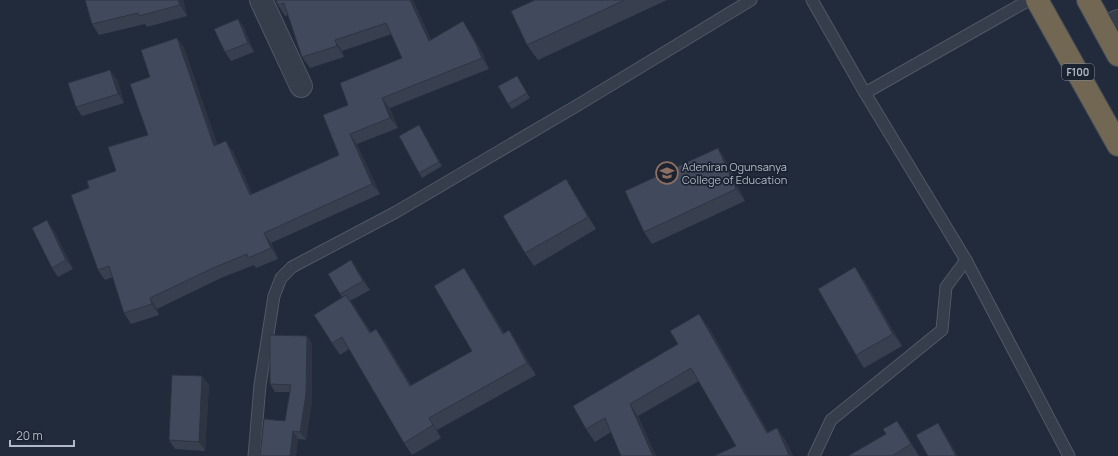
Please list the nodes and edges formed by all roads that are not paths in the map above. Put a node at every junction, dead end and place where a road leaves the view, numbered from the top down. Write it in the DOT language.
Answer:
graph roads {
  1 [pos="260,0"];
  2 [pos="750,0"];
  3 [pos="812,0"];
  4 [pos="1029,0"];
  5 [pos="1037,0"];
  6 [pos="1088,0"];
  7 [pos="1111,25"];
  8 [pos="1118,55"];
  9 [pos="301,86"];
  10 [pos="865,92"];
  11 [pos="1118,145"];
  12 [pos="966,260"];
  13 [pos="254,456"];
  14 [pos="814,456"];
  15 [pos="1069,456"];
  1 -- 9 [label="street"];
  2 -- 13 [label="lane"];
  3 -- 10 [label="lane"];
  4 -- 10 [label="lane"];
  5 -- 11 [label="highway, F100"];
  6 -- 7 [label="highway"];
  7 -- 8 [label="highway"];
  10 -- 12 [label="lane"];
  12 -- 14 [label="lane"];
  12 -- 15 [label="lane"];
}
